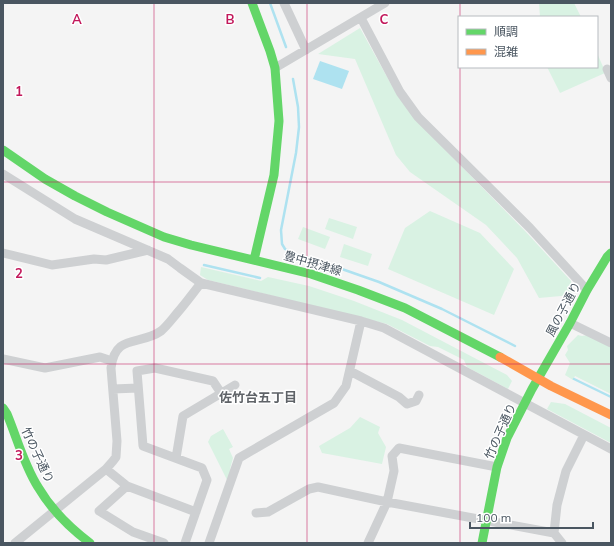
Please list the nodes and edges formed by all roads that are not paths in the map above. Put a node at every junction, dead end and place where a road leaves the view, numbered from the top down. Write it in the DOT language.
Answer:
graph roads {
  1 [pos="252,3"];
  2 [pos="284,3"];
  3 [pos="385,3"];
  4 [pos="361,18"];
  5 [pos="306,50"];
  6 [pos="274,68"];
  7 [pos="3,150"];
  8 [pos="3,175"];
  9 [pos="148,250"];
  10 [pos="3,253"];
  11 [pos="611,253"];
  12 [pos="254,260"];
  13 [pos="200,283"];
  14 [pos="587,290"];
  15 [pos="362,321"];
  16 [pos="570,323"];
  17 [pos="611,343"];
  18 [pos="3,359"];
  19 [pos="112,361"];
  20 [pos="350,371"];
  21 [pos="538,378"];
  22 [pos="235,385"];
  23 [pos="138,388"];
  24 [pos="113,389"];
  25 [pos="221,393"];
  26 [pos="419,394"];
  27 [pos="525,403"];
  28 [pos="3,408"];
  29 [pos="611,416"];
  30 [pos="584,435"];
  31 [pos="611,449"];
  32 [pos="176,458"];
  33 [pos="497,467"];
  34 [pos="106,469"];
  35 [pos="127,486"];
  36 [pos="387,502"];
  37 [pos="55,511"];
  38 [pos="196,512"];
  39 [pos="256,513"];
  40 [pos="487,520"];
  41 [pos="554,533"];
  42 [pos="15,543"];
  43 [pos="90,543"];
  44 [pos="164,543"];
  45 [pos="185,543"];
  46 [pos="209,543"];
  47 [pos="368,543"];
  48 [pos="482,543"];
  49 [pos="562,543"];
  1 -- 6 [label="street"];
  2 -- 5 [label="street"];
  3 -- 4 [label="street"];
  4 -- 5 [label="street"];
  4 -- 14 [label="street"];
  5 -- 6 [label="street"];
  6 -- 12 [label="street"];
  7 -- 12 [label="street, 豊中摂津線"];
  8 -- 9 [label="street"];
  9 -- 10 [label="street"];
  9 -- 13 [label="street"];
  11 -- 14 [label="street, 風の子通り"];
  12 -- 21 [label="street, 豊中摂津線"];
  13 -- 15 [label="street"];
  13 -- 19 [label="street"];
  14 -- 16 [label="street, 風の子通り"];
  15 -- 20 [label="street"];
  15 -- 27 [label="street"];
  16 -- 17 [label="street"];
  16 -- 21 [label="street, 風の子通り"];
  18 -- 19 [label="street"];
  19 -- 24 [label="street"];
  20 -- 26 [label="street"];
  20 -- 46 [label="street"];
  21 -- 27 [label="street, 竹の子通り"];
  21 -- 29 [label="street, 豊中摂津線"];
  22 -- 25 [label="street"];
  23 -- 24 [label="street"];
  23 -- 25 [label="street"];
  23 -- 32 [label="street"];
  24 -- 34 [label="street"];
  25 -- 32 [label="street"];
  27 -- 30 [label="street"];
  27 -- 33 [label="street, 竹の子通り"];
  28 -- 37 [label="street, 竹の子通り"];
  30 -- 31 [label="street"];
  30 -- 41 [label="street"];
  32 -- 38 [label="street"];
  33 -- 36 [label="street"];
  33 -- 40 [label="street, 竹の子通り"];
  34 -- 35 [label="street"];
  34 -- 37 [label="street"];
  35 -- 38 [label="street"];
  35 -- 44 [label="street"];
  36 -- 39 [label="street"];
  36 -- 40 [label="street"];
  36 -- 47 [label="street"];
  37 -- 42 [label="street"];
  37 -- 43 [label="street, 竹の子通り"];
  38 -- 45 [label="street"];
  40 -- 41 [label="street"];
  40 -- 48 [label="street, 竹の子通り"];
  41 -- 49 [label="street"];
}
